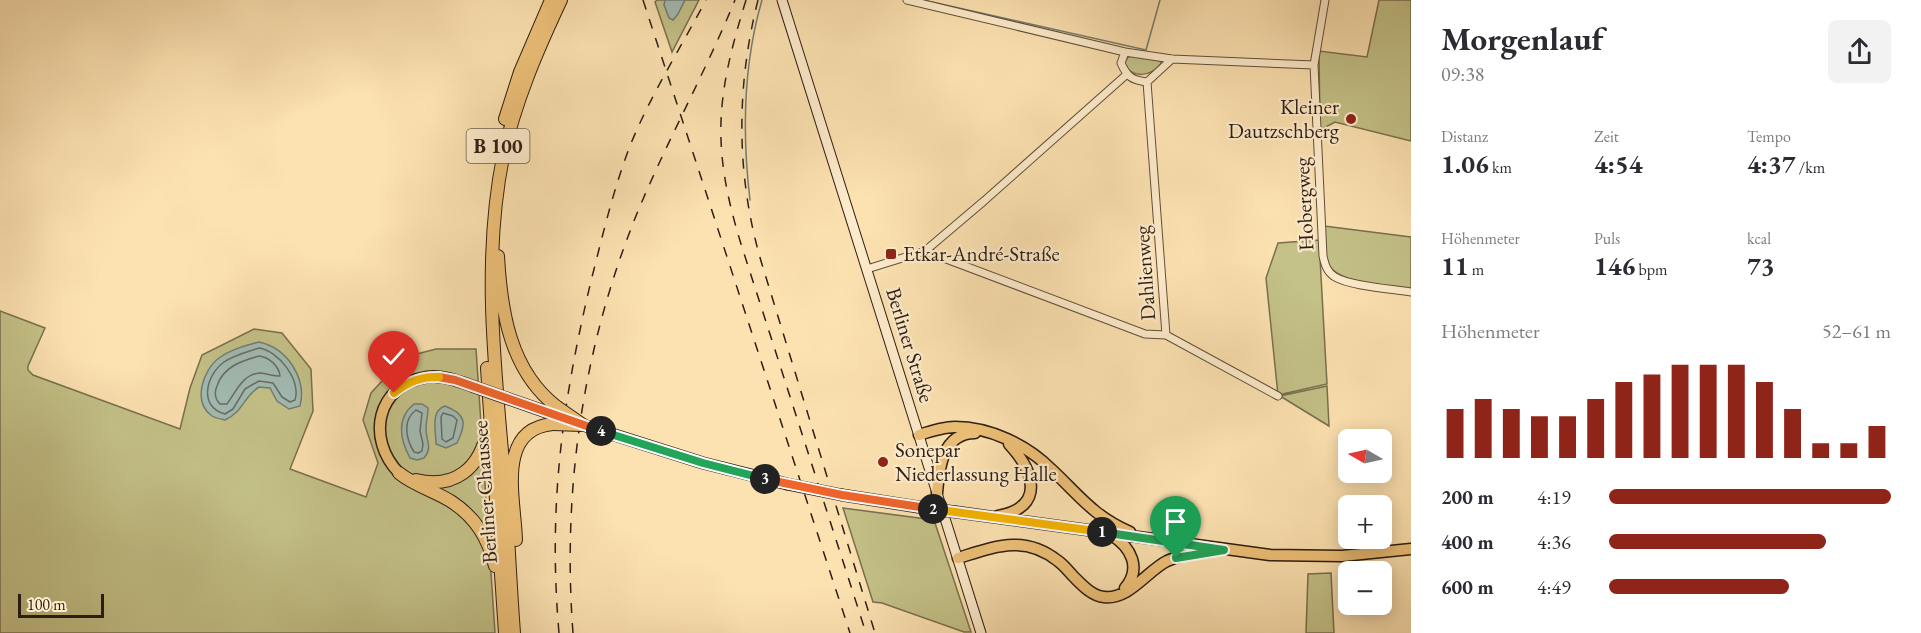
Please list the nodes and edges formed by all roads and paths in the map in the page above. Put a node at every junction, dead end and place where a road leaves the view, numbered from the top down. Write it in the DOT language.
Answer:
graph roads {
  1 [pos="551,0"];
  2 [pos="561,0"];
  3 [pos="782,0"];
  4 [pos="908,0"];
  5 [pos="1325,0"];
  6 [pos="1125,52"];
  7 [pos="1172,59"];
  8 [pos="1314,65"];
  9 [pos="1126,75"];
  10 [pos="1147,82"];
  11 [pos="496,206"];
  12 [pos="925,251"];
  13 [pos="867,269"];
  14 [pos="1411,292"];
  15 [pos="1166,335"];
  16 [pos="1278,396"];
  17 [pos="489,403"];
  18 [pos="555,415"];
  19 [pos="583,425"];
  20 [pos="989,433"];
  21 [pos="919,435"];
  22 [pos="1005,439"];
  23 [pos="399,473"];
  24 [pos="937,494"];
  25 [pos="991,517"];
  26 [pos="1108,533"];
  27 [pos="1144,538"];
  28 [pos="1411,549"];
  29 [pos="1224,550"];
  30 [pos="958,558"];
  31 [pos="1116,596"];
  32 [pos="503,606"];
  33 [pos="513,619"];
  34 [pos="505,633"];
  35 [pos="514,633"];
  36 [pos="981,633"];
  1 -- 17 [label="highway, Berliner Chaussee / B 100"];
  2 -- 11 [label="highway, Berliner Chaussee / B 100"];
  3 -- 13 [label="street, Berliner Straße"];
  4 -- 6 [label="street"];
  5 -- 8 [label="street, Hobergweg"];
  6 -- 7 [label="street"];
  6 -- 9 [label="street"];
  7 -- 8 [label="street"];
  7 -- 10 [label="street"];
  8 -- 14 [label="street, Hobergweg"];
  9 -- 10 [label="street"];
  9 -- 12 [label="street"];
  10 -- 15 [label="street, Dahlienweg"];
  11 -- 18 [label="highway"];
  11 -- 33 [label="highway, Berliner Chaussee / B 100"];
  12 -- 13 [label="street"];
  12 -- 15 [label="street"];
  13 -- 21 [label="street, Berliner Straße"];
  15 -- 16 [label="street, Dahlienweg"];
  17 -- 23 [label="highway"];
  17 -- 32 [label="highway, Berliner Chaussee / B 100"];
  18 -- 19 [label="highway, bridge"];
  18 -- 23 [label="main road, bridge"];
  18 -- 33 [label="highway"];
  19 -- 25 [label="main road, bridge"];
  20 -- 21 [label="main road"];
  20 -- 22 [label="main road"];
  20 -- 24 [label="main road"];
  21 -- 24 [label="street, Berliner Straße"];
  22 -- 25 [label="main road"];
  22 -- 27 [label="main road"];
  23 -- 32 [label="highway"];
  24 -- 30 [label="street, Berliner Straße"];
  25 -- 26 [label="main road"];
  26 -- 27 [label="main road"];
  26 -- 31 [label="main road"];
  27 -- 29 [label="main road"];
  28 -- 29 [label="main road"];
  29 -- 31 [label="main road"];
  30 -- 31 [label="main road"];
  30 -- 36 [label="street, Berliner Straße"];
  32 -- 34 [label="highway, Berliner Chaussee / B 100"];
  33 -- 35 [label="highway, Berliner Chaussee / B 100"];
}
